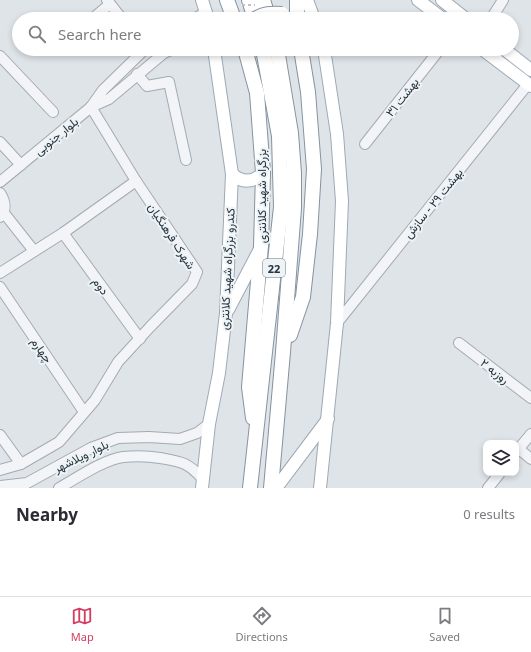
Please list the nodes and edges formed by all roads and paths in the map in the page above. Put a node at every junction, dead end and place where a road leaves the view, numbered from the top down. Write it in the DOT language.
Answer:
graph roads {
  1 [pos="202,0"];
  2 [pos="227,0"];
  3 [pos="249,0"];
  4 [pos="263,0"];
  5 [pos="297,0"];
  6 [pos="307,0"];
  7 [pos="418,0"];
  8 [pos="442,0"];
  9 [pos="503,0"];
  10 [pos="109,2"];
  11 [pos="99,12"];
  12 [pos="117,12"];
  13 [pos="206,12"];
  14 [pos="231,12"];
  15 [pos="253,12"];
  16 [pos="267,12"];
  17 [pos="297,12"];
  18 [pos="311,12"];
  19 [pos="434,12"];
  20 [pos="457,12"];
  21 [pos="495,12"];
  22 [pos="0,56"];
  23 [pos="138,56"];
  24 [pos="160,56"];
  25 [pos="215,56"];
  26 [pos="247,56"];
  27 [pos="264,56"];
  28 [pos="278,56"];
  29 [pos="302,56"];
  30 [pos="325,56"];
  31 [pos="434,56"];
  32 [pos="491,56"];
  33 [pos="513,56"];
  34 [pos="531,70"];
  35 [pos="137,74"];
  36 [pos="530,85"];
  37 [pos="91,107"];
  38 [pos="53,112"];
  39 [pos="0,142"];
  40 [pos="365,144"];
  41 [pos="186,160"];
  42 [pos="21,165"];
  43 [pos="263,173"];
  44 [pos="232,174"];
  45 [pos="136,181"];
  46 [pos="0,182"];
  47 [pos="0,192"];
  48 [pos="2,215"];
  49 [pos="62,233"];
  50 [pos="261,246"];
  51 [pos="34,252"];
  52 [pos="0,273"];
  53 [pos="0,287"];
  54 [pos="226,313"];
  55 [pos="337,323"];
  56 [pos="140,339"];
  57 [pos="460,343"];
  58 [pos="283,352"];
  59 [pos="531,398"];
  60 [pos="84,412"];
  61 [pos="328,418"];
  62 [pos="209,424"];
  63 [pos="531,434"];
  64 [pos="0,435"];
  65 [pos="255,439"];
  66 [pos="519,449"];
  67 [pos="519,452"];
  68 [pos="531,459"];
  69 [pos="20,464"];
  70 [pos="0,470"];
  71 [pos="498,476"];
  72 [pos="203,484"];
  73 [pos="0,486"];
  74 [pos="59,488"];
  75 [pos="250,488"];
  76 [pos="271,488"];
  77 [pos="276,488"];
  78 [pos="320,488"];
  79 [pos="488,488"];
  1 -- 13 [label="main road"];
  2 -- 14 [label="highway"];
  3 -- 15 [label="highway"];
  4 -- 16 [label="highway"];
  5 -- 17 [label="highway"];
  6 -- 18 [label="main road"];
  7 -- 19 [label="main road"];
  8 -- 20 [label="main road"];
  9 -- 21 [label="street"];
  10 -- 11 [label="street"];
  10 -- 12 [label="street"];
  22 -- 38 [label="street"];
  23 -- 37 [label="street"];
  24 -- 35 [label="street"];
  25 -- 44 [label="main road, کندرو بزرگراه شهید کلانتری"];
  26 -- 43 [label="highway, بزرگراه شهید کلانتری"];
  27 -- 65 [label="highway, بزرگراه شهید کلانتری / 22"];
  28 -- 58 [label="highway, 22"];
  29 -- 58 [label="highway, 22"];
  30 -- 55 [label="main road"];
  31 -- 40 [label="street, بهشت ۳۱"];
  32 -- 36 [label="main road"];
  33 -- 34 [label="main road"];
  35 -- 37 [label="street"];
  35 -- 41 [label="street"];
  36 -- 55 [label="street, بهشت ۲۹ - سازش"];
  37 -- 42 [label="street, بلوار جنوبی"];
  37 -- 45 [label="street, شهرک فرهنگیان"];
  39 -- 42 [label="street"];
  42 -- 46 [label="street, بلوار جنوبی"];
  43 -- 44 [label="main road"];
  43 -- 50 [label="highway, بزرگراه شهید کلانتری"];
  44 -- 54 [label="main road, کندرو بزرگراه شهید کلانتری"];
  45 -- 49 [label="street"];
  45 -- 56 [label="street, شهرک فرهنگیان"];
  47 -- 48 [label="street"];
  48 -- 51 [label="street"];
  49 -- 51 [label="street"];
  49 -- 56 [label="street, دوم"];
  50 -- 54 [label="main road"];
  50 -- 65 [label="highway, بزرگراه شهید کلانتری"];
  51 -- 52 [label="street"];
  53 -- 60 [label="street, چهارم"];
  54 -- 62 [label="main road, کندرو بزرگراه شهید کلانتری"];
  55 -- 61 [label="main road"];
  56 -- 60 [label="street, شهرک فرهنگیان"];
  57 -- 59 [label="street, ۲ روزبه"];
  58 -- 76 [label="highway, 22"];
  60 -- 69 [label="street, شهرک فرهنگیان"];
  61 -- 77 [label="main road"];
  61 -- 78 [label="main road"];
  62 -- 72 [label="main road, کندرو بزرگراه شهید کلانتری"];
  62 -- 73 [label="street, بلوار ویلاشهر"];
  63 -- 66 [label="street"];
  64 -- 69 [label="street"];
  65 -- 75 [label="highway, بزرگراه شهید کلانتری / 22"];
  67 -- 68 [label="street"];
  69 -- 70 [label="street, شهرک فرهنگیان"];
  71 -- 79 [label="street"];
  72 -- 74 [label="street, بلوار ویلاشهر"];
}
